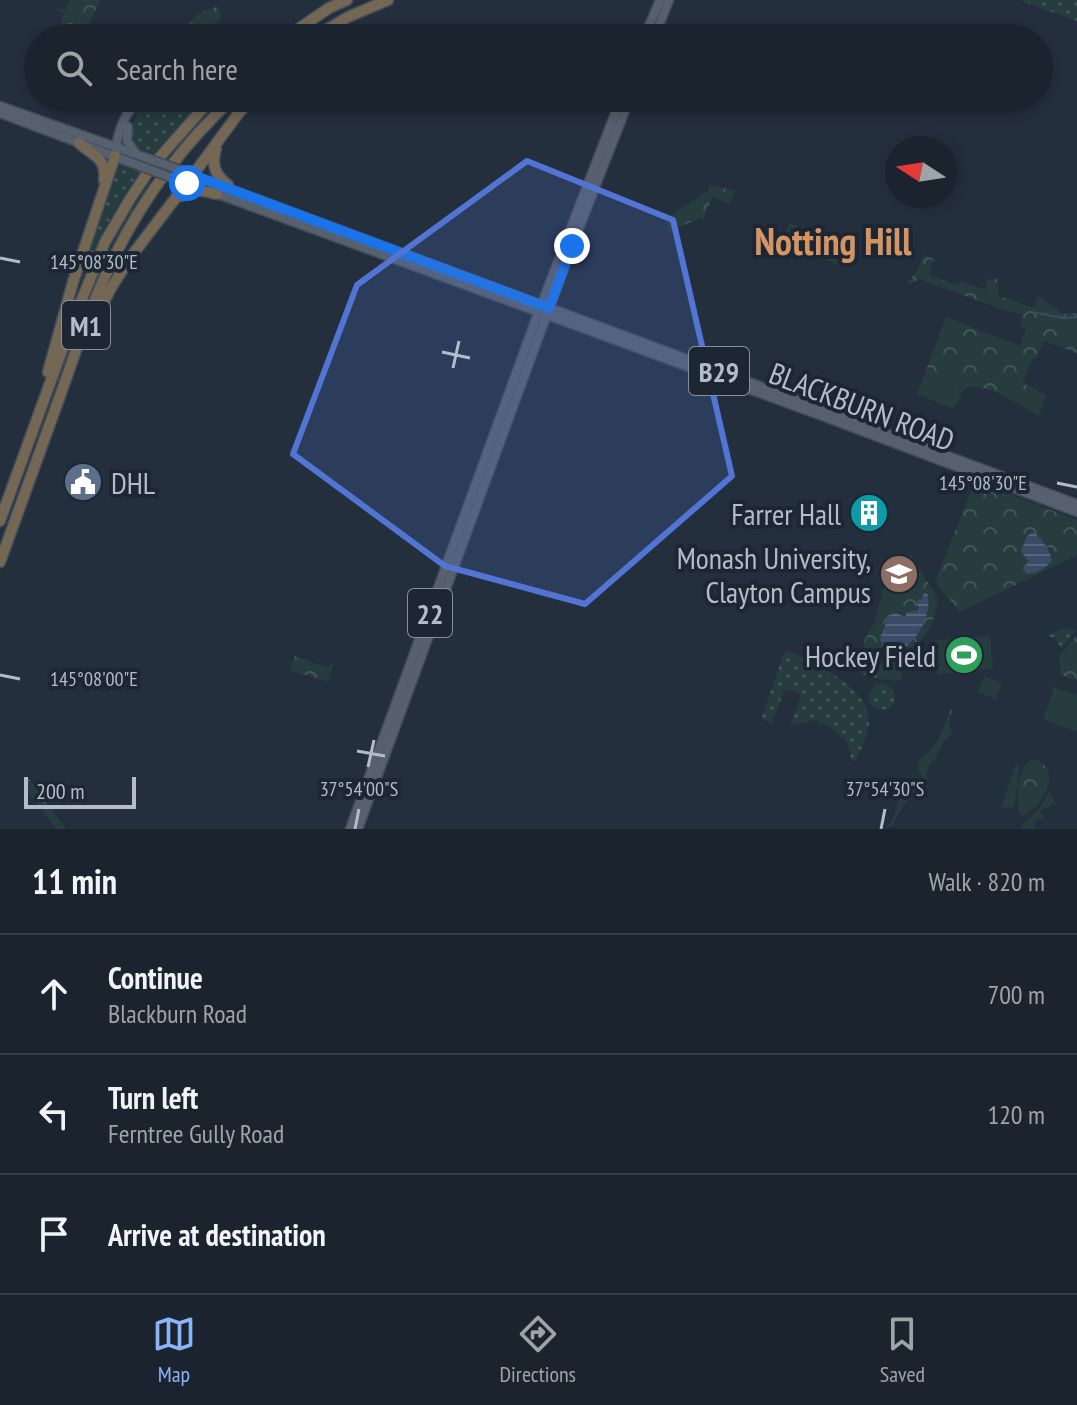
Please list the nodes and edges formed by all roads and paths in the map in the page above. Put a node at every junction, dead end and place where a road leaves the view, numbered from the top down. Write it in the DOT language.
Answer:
graph roads {
  1 [pos="347,0"];
  2 [pos="388,0"];
  3 [pos="660,0"];
  4 [pos="669,0"];
  5 [pos="329,8"];
  6 [pos="363,10"];
  7 [pos="296,24"];
  8 [pos="306,24"];
  9 [pos="338,24"];
  10 [pos="343,24"];
  11 [pos="650,24"];
  12 [pos="660,24"];
  13 [pos="1,112"];
  14 [pos="129,112"];
  15 [pos="135,112"];
  16 [pos="200,112"];
  17 [pos="219,112"];
  18 [pos="241,112"];
  19 [pos="616,112"];
  20 [pos="624,112"];
  21 [pos="128,127"];
  22 [pos="56,130"];
  23 [pos="219,140"];
  24 [pos="79,143"];
  25 [pos="116,152"];
  26 [pos="137,157"];
  27 [pos="186,178"];
  28 [pos="223,193"];
  29 [pos="169,207"];
  30 [pos="93,221"];
  31 [pos="551,292"];
  32 [pos="526,304"];
  33 [pos="544,311"];
  34 [pos="561,313"];
  35 [pos="532,330"];
  36 [pos="24,455"];
  37 [pos="35,465"];
  38 [pos="1077,504"];
  39 [pos="1077,512"];
  40 [pos="0,521"];
  41 [pos="9,536"];
  42 [pos="0,562"];
  43 [pos="0,574"];
  44 [pos="359,816"];
  45 [pos="350,829"];
  46 [pos="358,829"];
  1 -- 5 [label="highway"];
  2 -- 6 [label="highway"];
  3 -- 11 [label="main road"];
  4 -- 12 [label="main road"];
  5 -- 7 [label="highway"];
  5 -- 8 [label="highway"];
  6 -- 9 [label="highway"];
  6 -- 10 [label="highway"];
  13 -- 22 [label="main road, BLACKBURN ROAD / B29"];
  14 -- 25 [label="main road"];
  15 -- 21 [label="main road"];
  16 -- 36 [label="highway, M1"];
  17 -- 37 [label="highway, M1"];
  18 -- 23 [label="highway"];
  19 -- 31 [label="main road, 22"];
  20 -- 31 [label="main road, 22"];
  21 -- 25 [label="main road"];
  21 -- 26 [label="main road"];
  22 -- 24 [label="main road, BLACKBURN ROAD / B29"];
  22 -- 25 [label="main road, BLACKBURN ROAD / B29"];
  23 -- 27 [label="highway"];
  23 -- 28 [label="highway"];
  24 -- 25 [label="main road, BLACKBURN ROAD / B29"];
  24 -- 30 [label="highway"];
  25 -- 26 [label="main road, BLACKBURN ROAD / B29"];
  25 -- 30 [label="highway"];
  26 -- 27 [label="main road, BLACKBURN ROAD / B29, bridge"];
  27 -- 28 [label="main road, BLACKBURN ROAD / B29"];
  27 -- 29 [label="highway"];
  28 -- 29 [label="highway"];
  28 -- 32 [label="main road, BLACKBURN ROAD / B29"];
  29 -- 37 [label="highway"];
  30 -- 36 [label="highway"];
  31 -- 32 [label="main road"];
  31 -- 33 [label="main road, 22"];
  31 -- 34 [label="main road"];
  32 -- 33 [label="main road, BLACKBURN ROAD / B29"];
  32 -- 35 [label="main road"];
  33 -- 34 [label="main road, BLACKBURN ROAD / B29"];
  33 -- 35 [label="main road, 22"];
  33 -- 39 [label="main road, BLACKBURN ROAD / B29"];
  33 -- 44 [label="main road, 22"];
  34 -- 38 [label="main road, BLACKBURN ROAD / B29"];
  35 -- 44 [label="main road, 22"];
  36 -- 40 [label="highway, M1"];
  37 -- 41 [label="highway, M1"];
  41 -- 42 [label="highway, M1"];
  41 -- 43 [label="highway"];
  44 -- 45 [label="main road, 22"];
  44 -- 46 [label="main road, 22"];
}
